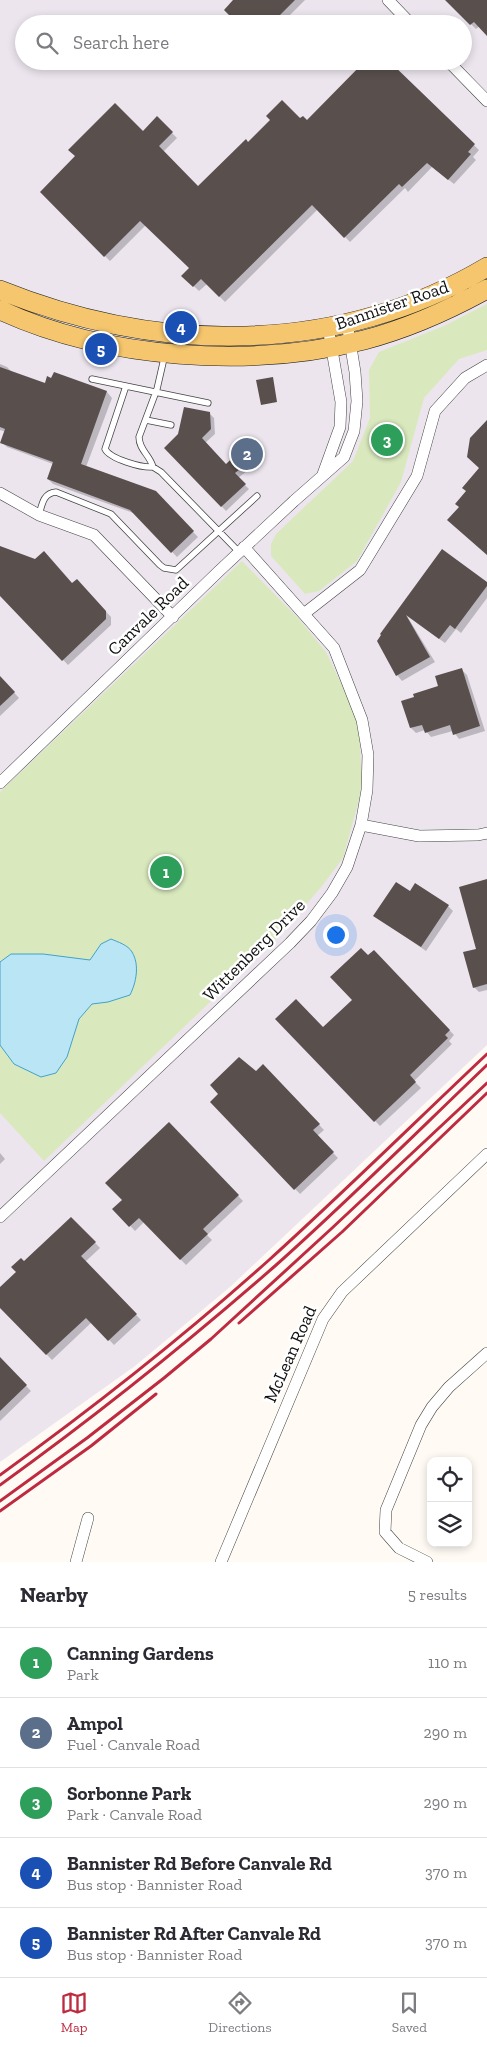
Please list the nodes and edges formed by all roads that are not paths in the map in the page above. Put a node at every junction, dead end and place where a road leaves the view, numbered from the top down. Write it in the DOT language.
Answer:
graph roads {
  1 [pos="388,0"];
  2 [pos="402,15"];
  3 [pos="457,70"];
  4 [pos="487,101"];
  5 [pos="487,267"];
  6 [pos="487,289"];
  7 [pos="0,290"];
  8 [pos="0,310"];
  9 [pos="347,324"];
  10 [pos="328,327"];
  11 [pos="351,343"];
  12 [pos="331,347"];
  13 [pos="166,353"];
  14 [pos="487,365"];
  15 [pos="92,379"];
  16 [pos="126,386"];
  17 [pos="156,393"];
  18 [pos="208,403"];
  19 [pos="146,420"];
  20 [pos="171,425"];
  21 [pos="153,467"];
  22 [pos="323,476"];
  23 [pos="0,493"];
  24 [pos="257,496"];
  25 [pos="38,515"];
  26 [pos="220,532"];
  27 [pos="242,550"];
  28 [pos="305,614"];
  29 [pos="173,616"];
  30 [pos="0,783"];
  31 [pos="361,825"];
  32 [pos="487,833"];
  33 [pos="487,1154"];
  34 [pos="0,1217"];
  35 [pos="487,1353"];
  36 [pos="88,1518"];
  37 [pos="76,1562"];
  38 [pos="221,1562"];
  39 [pos="427,1562"];
  1 -- 2 [label="street"];
  3 -- 4 [label="street"];
  5 -- 9 [label="main road, Bannister Road"];
  6 -- 11 [label="main road, Bannister Road"];
  7 -- 10 [label="main road, Bannister Road"];
  8 -- 13 [label="main road, Bannister Road"];
  9 -- 10 [label="main road, Bannister Road"];
  9 -- 11 [label="street, Canvale Road"];
  10 -- 12 [label="street, Canvale Road"];
  11 -- 12 [label="main road, Bannister Road"];
  11 -- 22 [label="street, Canvale Road"];
  12 -- 13 [label="main road, Bannister Road"];
  12 -- 22 [label="street, Canvale Road"];
  13 -- 17 [label="lane"];
  14 -- 28 [label="street"];
  15 -- 16 [label="lane"];
  16 -- 17 [label="lane"];
  16 -- 21 [label="lane"];
  17 -- 18 [label="lane"];
  17 -- 19 [label="lane"];
  19 -- 20 [label="lane"];
  19 -- 21 [label="lane"];
  21 -- 26 [label="lane"];
  22 -- 27 [label="street, Canvale Road"];
  23 -- 25 [label="street"];
  24 -- 26 [label="lane"];
  25 -- 26 [label="lane"];
  25 -- 29 [label="street"];
  26 -- 27 [label="lane"];
  27 -- 28 [label="street, Wittenberg Drive"];
  27 -- 29 [label="street, Canvale Road"];
  28 -- 31 [label="street, Wittenberg Drive"];
  29 -- 30 [label="street, Canvale Road"];
  31 -- 32 [label="street"];
  31 -- 34 [label="street, Wittenberg Drive"];
  33 -- 38 [label="street, McLean Road"];
  35 -- 39 [label="street"];
  36 -- 37 [label="street"];
}
